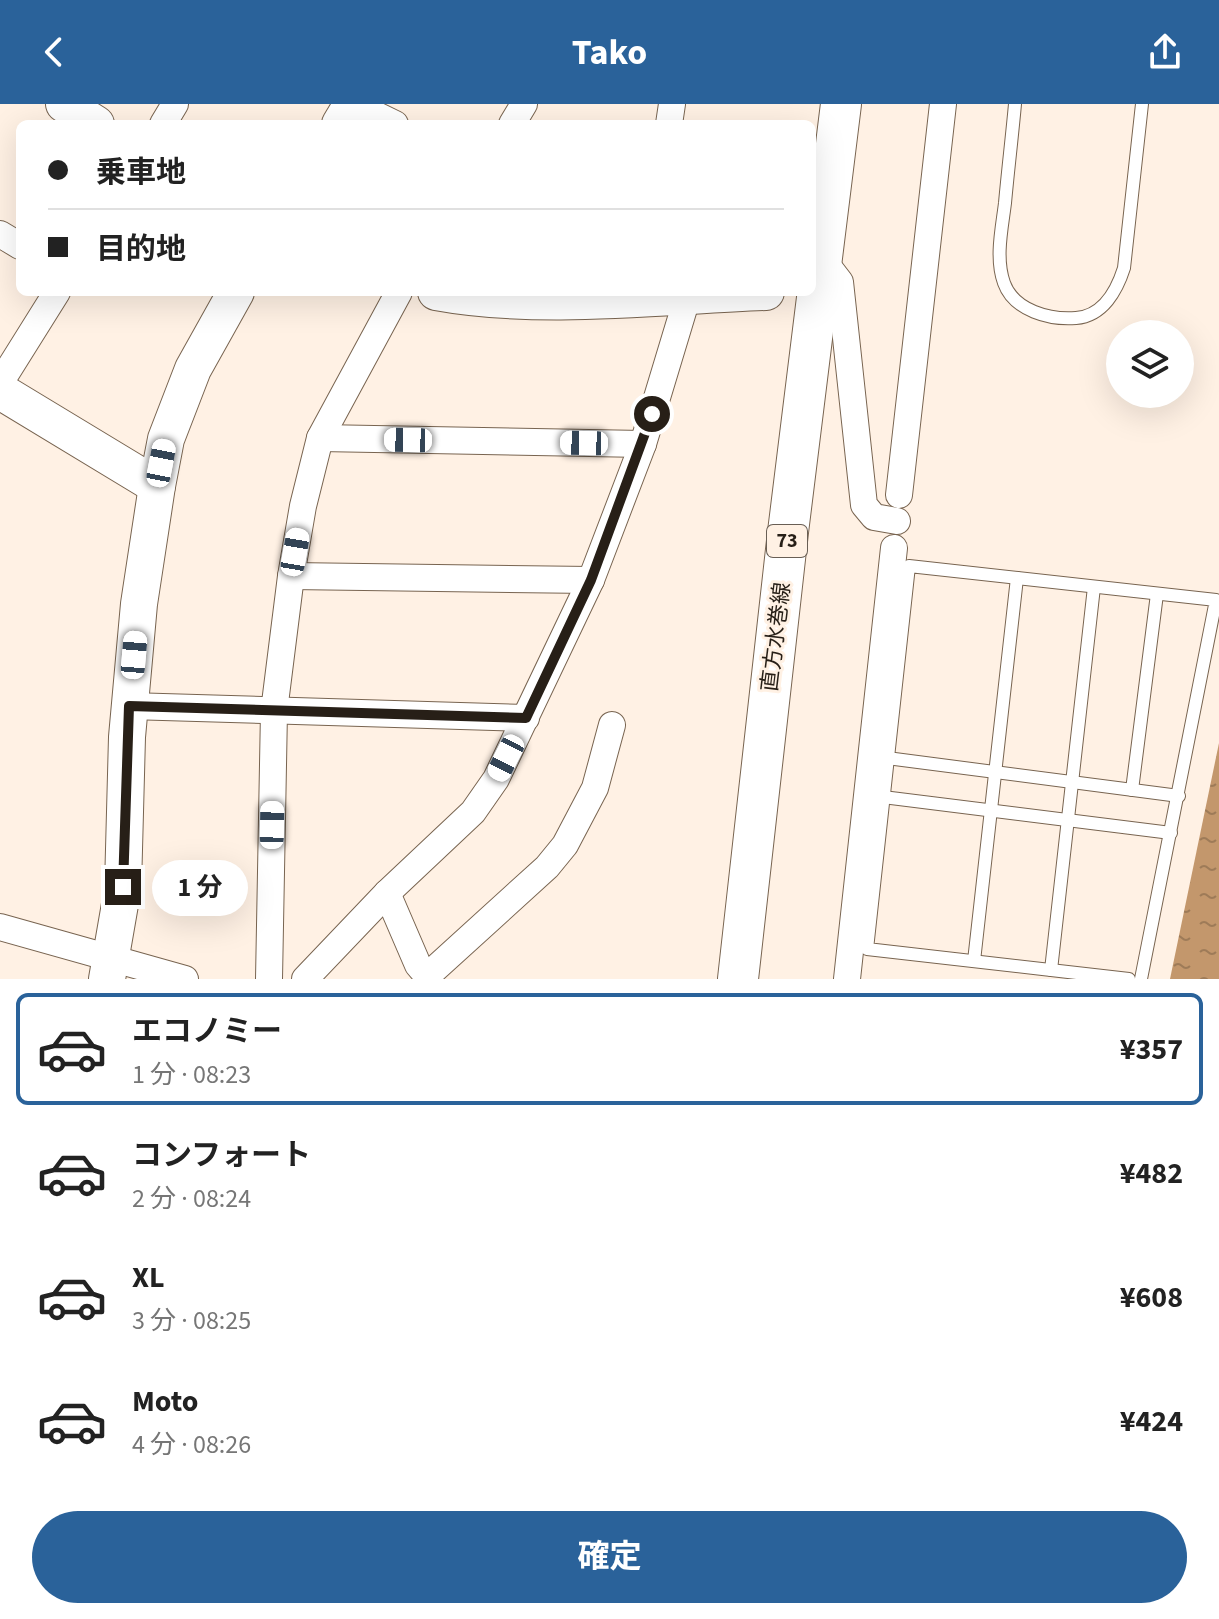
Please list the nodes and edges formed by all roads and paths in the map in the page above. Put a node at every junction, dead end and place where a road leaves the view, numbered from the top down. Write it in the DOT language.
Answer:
graph roads {
  1 [pos="64,104"];
  2 [pos="353,104"];
  3 [pos="943,104"];
  4 [pos="1015,104"];
  5 [pos="1142,104"];
  6 [pos="90,120"];
  7 [pos="387,120"];
  8 [pos="830,124"];
  9 [pos="817,282"];
  10 [pos="54,296"];
  11 [pos="234,296"];
  12 [pos="397,296"];
  13 [pos="459,296"];
  14 [pos="665,296"];
  15 [pos="688,296"];
  16 [pos="815,296"];
  17 [pos="0,383"];
  18 [pos="0,391"];
  19 [pos="320,438"];
  20 [pos="643,444"];
  21 [pos="157,486"];
  22 [pos="899,495"];
  23 [pos="897,521"];
  24 [pos="894,548"];
  25 [pos="291,576"];
  26 [pos="1017,578"];
  27 [pos="591,580"];
  28 [pos="1094,587"];
  29 [pos="1157,594"];
  30 [pos="129,706"];
  31 [pos="274,711"];
  32 [pos="526,718"];
  33 [pos="612,725"];
  34 [pos="887,758"];
  35 [pos="995,772"];
  36 [pos="1072,782"];
  37 [pos="1132,790"];
  38 [pos="1179,796"];
  39 [pos="883,797"];
  40 [pos="991,811"];
  41 [pos="1068,820"];
  42 [pos="1171,833"];
  43 [pos="387,893"];
  44 [pos="0,927"];
  45 [pos="974,961"];
  46 [pos="110,969"];
  47 [pos="1051,970"];
  48 [pos="420,975"];
  49 [pos="185,979"];
  50 [pos="269,979"];
  51 [pos="305,979"];
  52 [pos="738,979"];
  53 [pos="847,979"];
  54 [pos="1129,979"];
  55 [pos="1141,979"];
  1 -- 6 [label="street"];
  2 -- 7 [label="street"];
  3 -- 22 [label="street"];
  4 -- 5 [label="lane"];
  8 -- 9 [label="main road, 直方水巻線 / 73"];
  9 -- 23 [label="street"];
  10 -- 17 [label="street"];
  11 -- 21 [label="street"];
  12 -- 19 [label="street"];
  13 -- 14 [label="street"];
  15 -- 20 [label="street"];
  16 -- 52 [label="main road, 直方水巻線 / 73"];
  18 -- 21 [label="street"];
  19 -- 20 [label="street"];
  19 -- 25 [label="street"];
  20 -- 27 [label="street"];
  21 -- 30 [label="street"];
  22 -- 23 [label="lane"];
  23 -- 24 [label="lane"];
  24 -- 53 [label="street"];
  25 -- 27 [label="street"];
  25 -- 31 [label="street"];
  26 -- 28 [label="lane"];
  26 -- 34 [label="lane"];
  26 -- 35 [label="lane"];
  27 -- 32 [label="street"];
  28 -- 29 [label="lane"];
  28 -- 36 [label="lane"];
  29 -- 37 [label="lane"];
  29 -- 38 [label="lane"];
  30 -- 31 [label="street"];
  30 -- 46 [label="street"];
  31 -- 32 [label="street"];
  31 -- 50 [label="street"];
  32 -- 43 [label="street"];
  33 -- 48 [label="street"];
  34 -- 35 [label="lane"];
  34 -- 39 [label="lane"];
  35 -- 36 [label="lane"];
  35 -- 40 [label="lane"];
  36 -- 37 [label="lane"];
  36 -- 41 [label="lane"];
  37 -- 38 [label="lane"];
  38 -- 42 [label="lane"];
  39 -- 40 [label="lane"];
  39 -- 45 [label="lane"];
  40 -- 41 [label="lane"];
  40 -- 45 [label="lane"];
  41 -- 42 [label="lane"];
  41 -- 47 [label="lane"];
  42 -- 55 [label="lane"];
  43 -- 48 [label="street"];
  43 -- 51 [label="street"];
  44 -- 46 [label="street"];
  45 -- 47 [label="lane"];
  46 -- 49 [label="street"];
  47 -- 54 [label="lane"];
}
